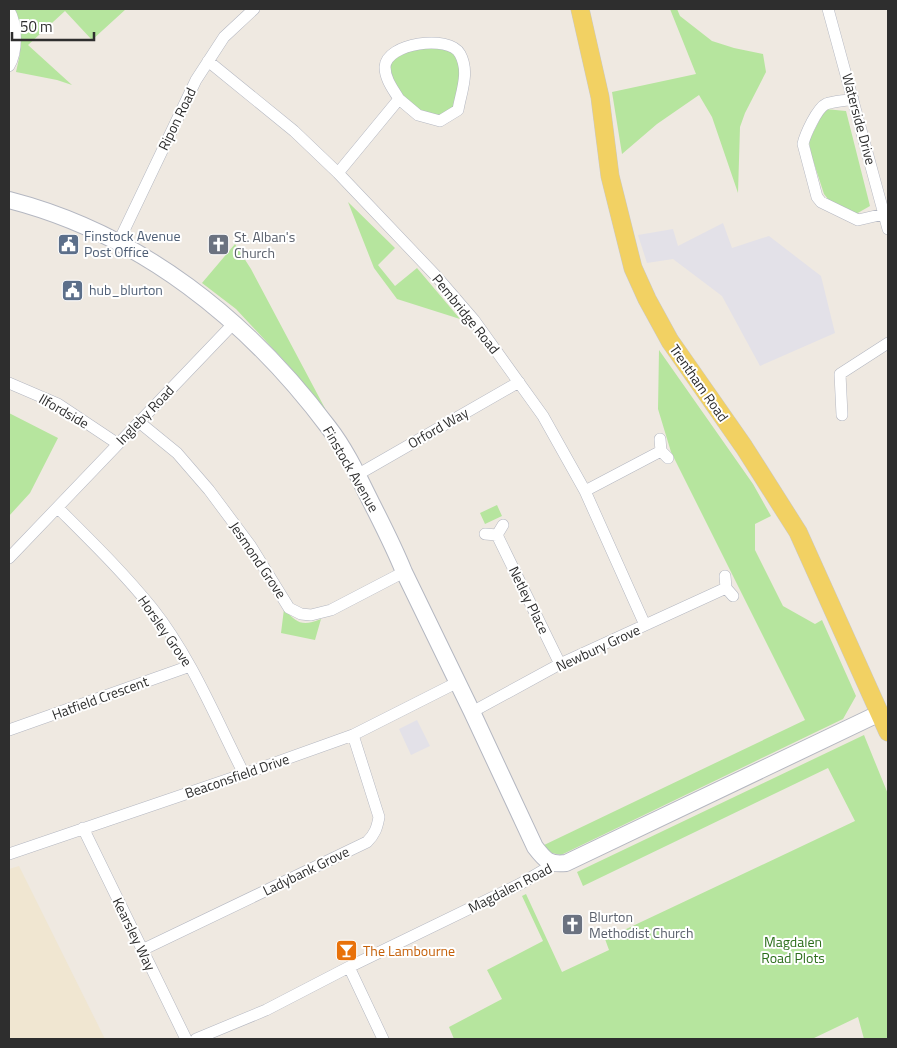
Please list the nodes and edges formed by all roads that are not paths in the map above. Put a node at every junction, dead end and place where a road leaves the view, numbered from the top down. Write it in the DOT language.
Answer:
graph roads {
  1 [pos="254,9"];
  2 [pos="580,9"];
  3 [pos="828,9"];
  4 [pos="9,10"];
  5 [pos="208,61"];
  6 [pos="9,66"];
  7 [pos="399,99"];
  8 [pos="854,99"];
  9 [pos="338,173"];
  10 [pos="9,200"];
  11 [pos="886,214"];
  12 [pos="888,229"];
  13 [pos="119,241"];
  14 [pos="234,323"];
  15 [pos="888,342"];
  16 [pos="519,382"];
  17 [pos="9,383"];
  18 [pos="842,415"];
  19 [pos="139,422"];
  20 [pos="660,439"];
  21 [pos="118,444"];
  22 [pos="357,475"];
  23 [pos="585,491"];
  24 [pos="58,508"];
  25 [pos="503,524"];
  26 [pos="9,558"];
  27 [pos="404,572"];
  28 [pos="725,576"];
  29 [pos="646,625"];
  30 [pos="560,664"];
  31 [pos="190,666"];
  32 [pos="458,682"];
  33 [pos="472,712"];
  34 [pos="880,713"];
  35 [pos="9,730"];
  36 [pos="888,732"];
  37 [pos="354,735"];
  38 [pos="244,774"];
  39 [pos="83,828"];
  40 [pos="9,854"];
  41 [pos="554,864"];
  42 [pos="142,950"];
  43 [pos="349,967"];
  44 [pos="186,1039"];
  45 [pos="196,1039"];
  46 [pos="383,1039"];
  1 -- 5 [label="street, Ripon Road"];
  2 -- 34 [label="main road, Trentham Road"];
  3 -- 8 [label="street, Waterside Drive"];
  4 -- 6 [label="street"];
  5 -- 9 [label="street, Pembridge Road"];
  5 -- 13 [label="street, Ripon Road"];
  7 -- 7 [label="street"];
  7 -- 9 [label="street"];
  8 -- 11 [label="street, Waterside Drive"];
  8 -- 11 [label="street"];
  9 -- 16 [label="street, Pembridge Road"];
  10 -- 13 [label="street, Finstock Avenue"];
  11 -- 12 [label="street, Waterside Drive"];
  13 -- 14 [label="street, Finstock Avenue"];
  14 -- 19 [label="street, Ingleby Road"];
  14 -- 22 [label="street, Finstock Avenue"];
  15 -- 18 [label="street"];
  16 -- 22 [label="street, Orford Way"];
  16 -- 23 [label="street, Pembridge Road"];
  17 -- 21 [label="street, Ilfordside"];
  19 -- 21 [label="street, Ingleby Road"];
  19 -- 27 [label="street, Jesmond Grove"];
  20 -- 23 [label="street"];
  21 -- 24 [label="street, Ingleby Road"];
  22 -- 27 [label="street, Finstock Avenue"];
  23 -- 29 [label="street, Pembridge Road"];
  24 -- 26 [label="street, Ingleby Road"];
  24 -- 31 [label="street, Horsley Grove"];
  25 -- 30 [label="street, Netley Place"];
  27 -- 32 [label="street, Finstock Avenue"];
  28 -- 29 [label="street, Newbury Grove"];
  29 -- 30 [label="street, Newbury Grove"];
  30 -- 33 [label="street, Newbury Grove"];
  31 -- 35 [label="street, Hatfield Crescent"];
  31 -- 38 [label="street, Horsley Grove"];
  32 -- 33 [label="street, Finstock Avenue"];
  32 -- 37 [label="street, Beaconsfield Drive"];
  33 -- 41 [label="street, Finstock Avenue"];
  34 -- 36 [label="main road, Trentham Road"];
  34 -- 41 [label="street, Magdalen Road"];
  37 -- 38 [label="street, Beaconsfield Drive"];
  37 -- 42 [label="street, Ladybank Grove"];
  38 -- 39 [label="street, Beaconsfield Drive"];
  39 -- 40 [label="street, Beaconsfield Drive"];
  39 -- 42 [label="street, Kearsley Way"];
  41 -- 43 [label="street, Magdalen Road"];
  42 -- 44 [label="street, Kearsley Way"];
  43 -- 45 [label="street, Magdalen Road"];
  43 -- 46 [label="street"];
}
